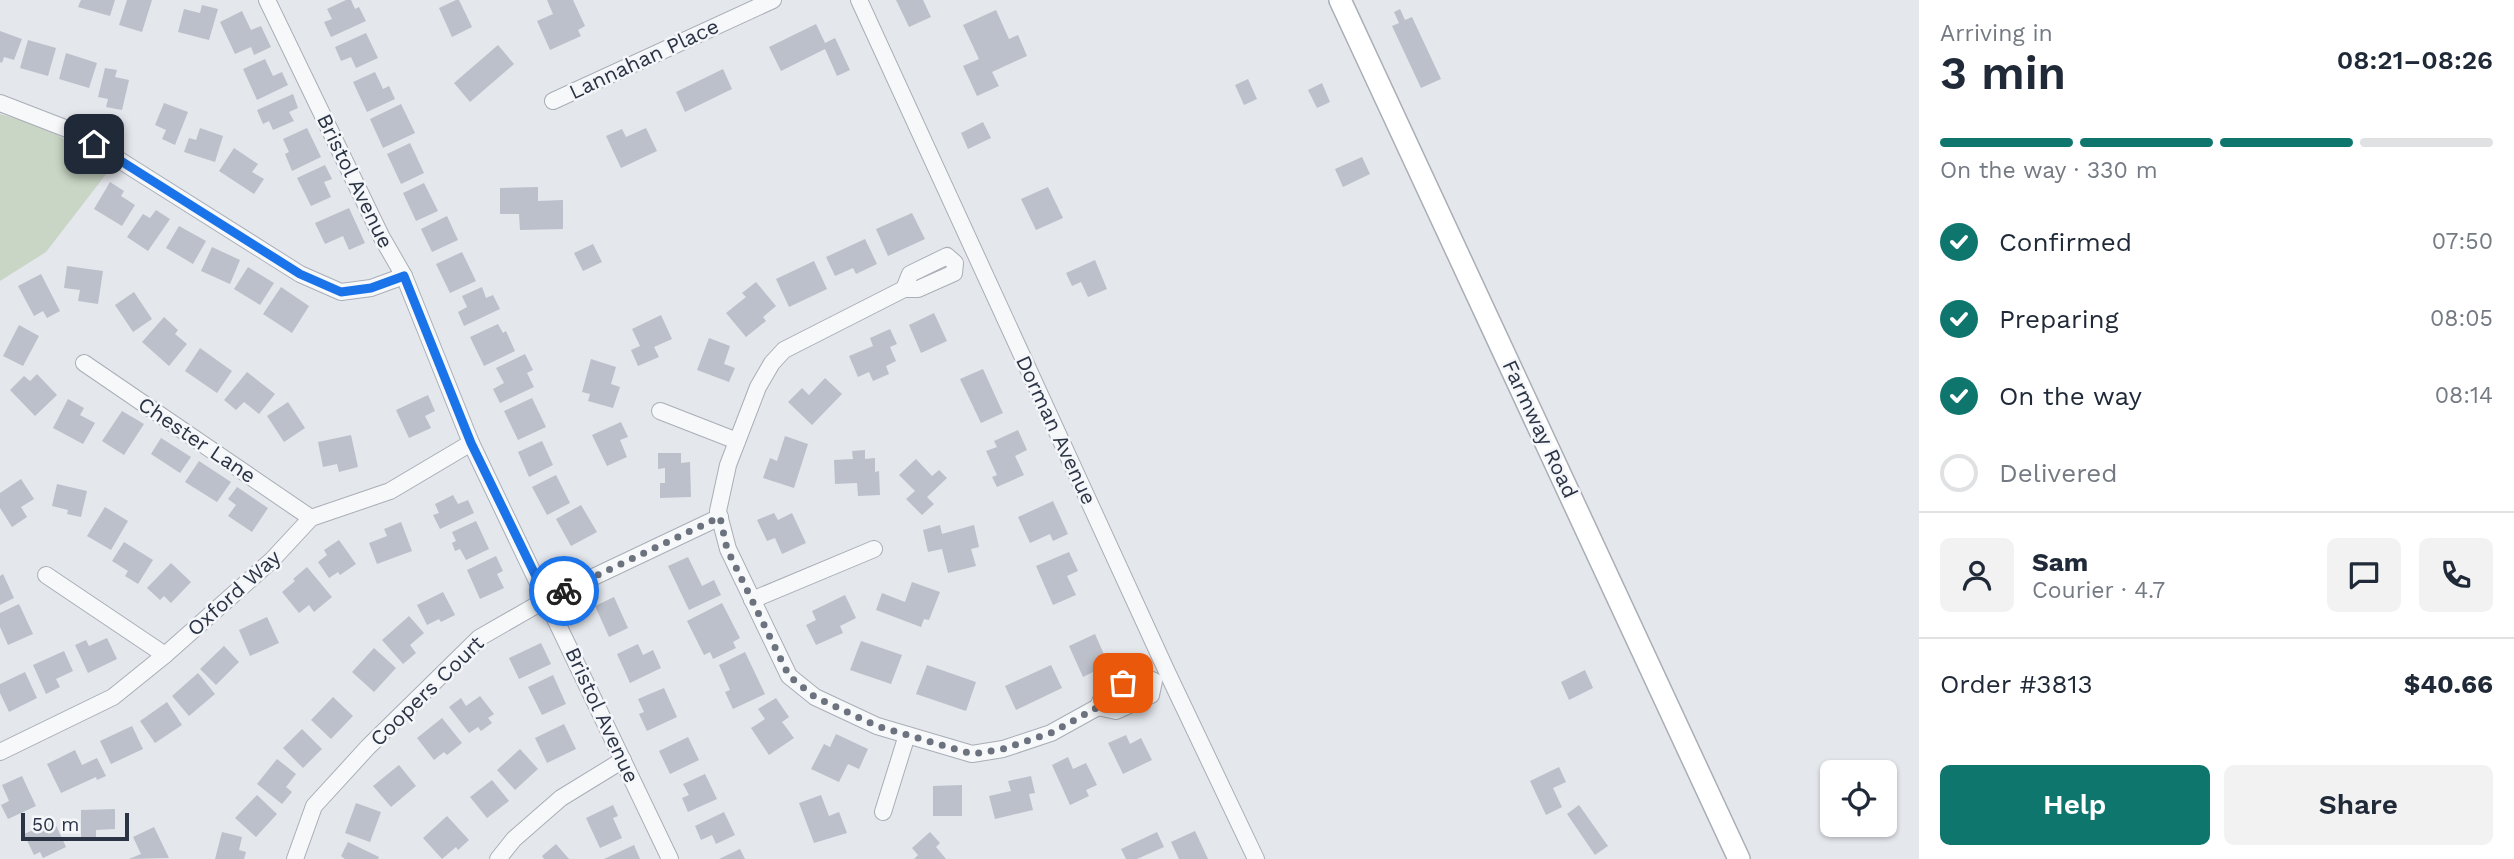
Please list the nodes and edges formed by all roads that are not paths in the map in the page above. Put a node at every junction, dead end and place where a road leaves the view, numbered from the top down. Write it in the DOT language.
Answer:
graph roads {
  1 [pos="267,0"];
  2 [pos="773,0"];
  3 [pos="859,0"];
  4 [pos="1340,0"];
  5 [pos="553,101"];
  6 [pos="0,103"];
  7 [pos="976,255"];
  8 [pos="404,276"];
  9 [pos="84,363"];
  10 [pos="660,411"];
  11 [pos="737,441"];
  12 [pos="471,443"];
  13 [pos="311,517"];
  14 [pos="720,517"];
  15 [pos="874,549"];
  16 [pos="46,575"];
  17 [pos="547,599"];
  18 [pos="751,600"];
  19 [pos="165,655"];
  20 [pos="1161,677"];
  21 [pos="907,735"];
  22 [pos="0,752"];
  23 [pos="623,760"];
  24 [pos="883,812"];
  25 [pos="295,859"];
  26 [pos="498,859"];
  27 [pos="670,859"];
  28 [pos="1256,859"];
  29 [pos="1739,859"];
  1 -- 8 [label="street, Bristol Avenue"];
  2 -- 5 [label="street, Lannahan Place"];
  3 -- 7 [label="street, Dorman Avenue"];
  4 -- 29 [label="main road, Farmway Road"];
  6 -- 8 [label="street"];
  7 -- 11 [label="street"];
  7 -- 20 [label="street, Dorman Avenue"];
  8 -- 12 [label="street, Bristol Avenue"];
  9 -- 13 [label="street, Chester Lane"];
  10 -- 11 [label="street"];
  11 -- 14 [label="street"];
  12 -- 13 [label="street, Oxford Way"];
  12 -- 17 [label="street, Bristol Avenue"];
  13 -- 19 [label="street, Oxford Way"];
  14 -- 17 [label="street, Coopers Court"];
  14 -- 18 [label="street"];
  15 -- 18 [label="street"];
  16 -- 19 [label="street"];
  17 -- 23 [label="street, Bristol Avenue"];
  17 -- 25 [label="street, Coopers Court"];
  18 -- 21 [label="street"];
  19 -- 22 [label="street, Oxford Way"];
  20 -- 21 [label="street"];
  20 -- 28 [label="street, Dorman Avenue"];
  21 -- 24 [label="street"];
  23 -- 26 [label="street"];
  23 -- 27 [label="street, Bristol Avenue"];
}
